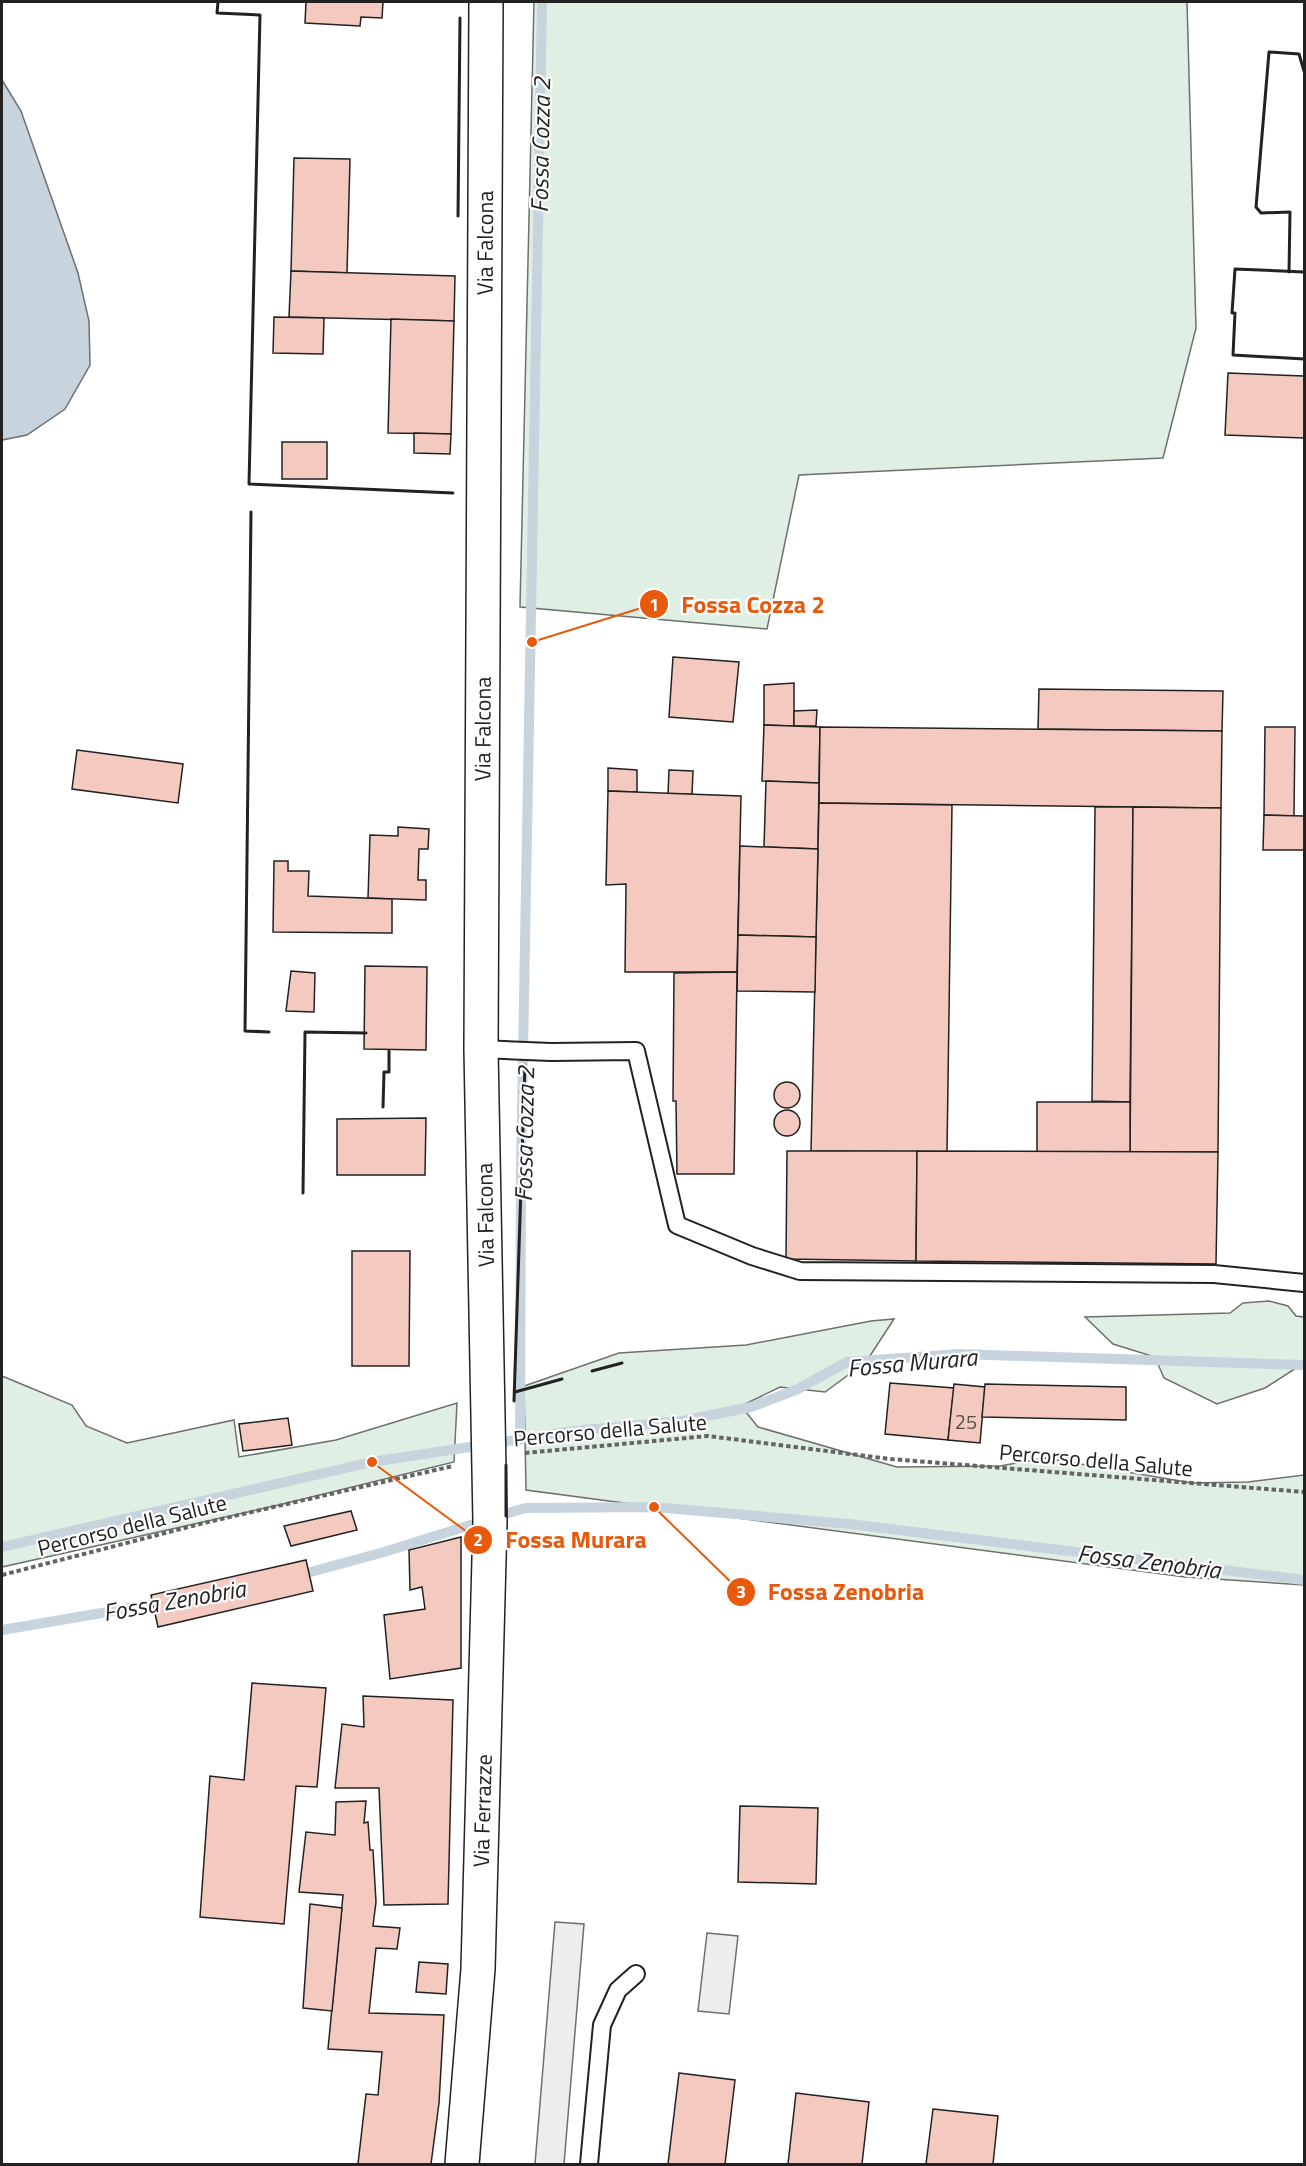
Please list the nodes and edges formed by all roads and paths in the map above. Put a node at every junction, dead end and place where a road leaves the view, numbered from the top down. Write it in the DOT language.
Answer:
graph roads {
  1 [pos="486,2"];
  2 [pos="481,1049"];
  3 [pos="1305,1282"];
  4 [pos="489,1446"];
  5 [pos="1305,1492"];
  6 [pos="2,1575"];
  7 [pos="636,1974"];
  8 [pos="462,2164"];
  9 [pos="589,2164"];
  1 -- 2 [label="street, Via Falcona"];
  2 -- 3 [label="lane"];
  2 -- 4 [label="street, Via Falcona"];
  4 -- 5 [label="path, Percorso della Salute"];
  4 -- 6 [label="path, Percorso della Salute"];
  4 -- 8 [label="street, Via Ferrazze"];
  7 -- 9 [label="lane"];
}
